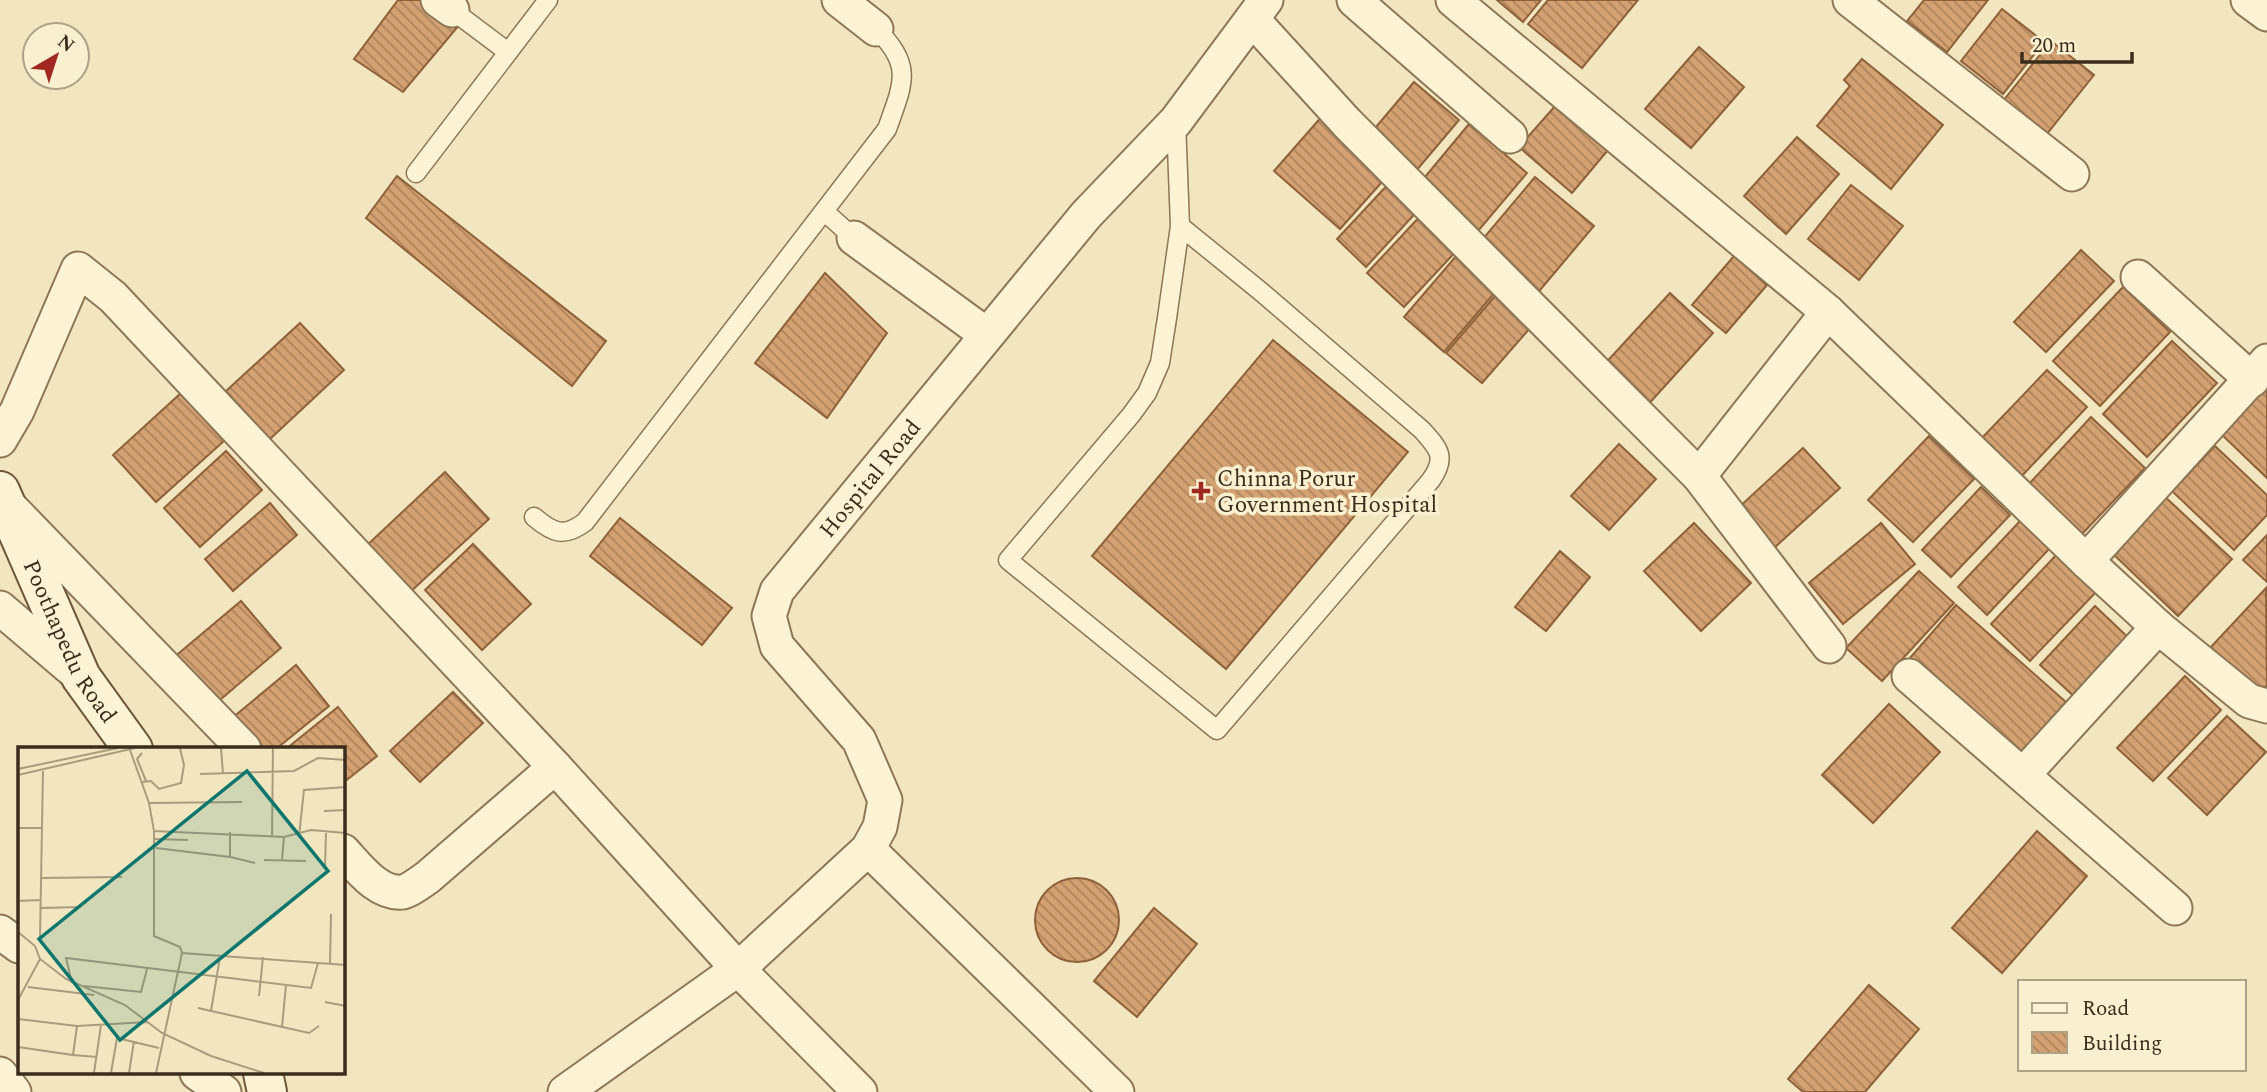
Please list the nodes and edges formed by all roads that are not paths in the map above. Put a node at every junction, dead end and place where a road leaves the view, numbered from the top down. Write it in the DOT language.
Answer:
graph roads {
  1 [pos="548,0"];
  2 [pos="839,0"];
  3 [pos="1354,0"];
  4 [pos="1453,0"];
  5 [pos="1850,0"];
  6 [pos="2248,0"];
  7 [pos="445,5"];
  8 [pos="1259,10"];
  9 [pos="2267,14"];
  10 [pos="876,29"];
  11 [pos="508,52"];
  12 [pos="1176,121"];
  13 [pos="1510,136"];
  14 [pos="416,173"];
  15 [pos="2072,174"];
  16 [pos="825,212"];
  17 [pos="1180,226"];
  18 [pos="854,238"];
  19 [pos="2138,277"];
  20 [pos="1828,312"];
  21 [pos="987,335"];
  22 [pos="2260,371"];
  23 [pos="0,440"];
  24 [pos="1699,476"];
  25 [pos="2,496"];
  26 [pos="534,517"];
  27 [pos="2085,561"];
  28 [pos="0,608"];
  29 [pos="2158,628"];
  30 [pos="1829,646"];
  31 [pos="1909,676"];
  32 [pos="81,677"];
  33 [pos="2266,706"];
  34 [pos="132,747"];
  35 [pos="242,747"];
  36 [pos="555,768"];
  37 [pos="2023,775"];
  38 [pos="868,849"];
  39 [pos="345,853"];
  40 [pos="2175,908"];
  41 [pos="0,932"];
  42 [pos="18,945"];
  43 [pos="738,969"];
  44 [pos="0,1074"];
  45 [pos="198,1074"];
  46 [pos="263,1074"];
  47 [pos="1100,1087"];
  48 [pos="14,1092"];
  49 [pos="224,1092"];
  50 [pos="267,1092"];
  51 [pos="565,1092"];
  52 [pos="860,1092"];
  1 -- 11 [label="lane"];
  2 -- 10 [label="street"];
  3 -- 13 [label="street"];
  4 -- 20 [label="street"];
  5 -- 15 [label="street"];
  6 -- 9 [label="street"];
  7 -- 11 [label="lane"];
  8 -- 12 [label="street, Hospital Road"];
  8 -- 24 [label="street"];
  10 -- 16 [label="lane"];
  11 -- 14 [label="lane"];
  12 -- 17 [label="lane"];
  12 -- 21 [label="street, Hospital Road"];
  16 -- 18 [label="lane"];
  16 -- 26 [label="lane"];
  17 -- 17 [label="lane"];
  18 -- 21 [label="street"];
  19 -- 22 [label="street"];
  20 -- 24 [label="street"];
  20 -- 27 [label="street"];
  21 -- 38 [label="street, Hospital Road"];
  22 -- 27 [label="street"];
  23 -- 36 [label="street"];
  24 -- 30 [label="street"];
  25 -- 32 [label="street, Poothapedu Road"];
  25 -- 35 [label="street"];
  27 -- 29 [label="street"];
  28 -- 32 [label="street"];
  29 -- 33 [label="street"];
  29 -- 37 [label="street"];
  31 -- 37 [label="street"];
  32 -- 34 [label="street, Poothapedu Road"];
  36 -- 39 [label="street"];
  36 -- 43 [label="street"];
  37 -- 40 [label="street"];
  38 -- 43 [label="street, Hospital Road"];
  38 -- 47 [label="street"];
  41 -- 42 [label="street"];
  43 -- 51 [label="street, Hospital Road"];
  43 -- 52 [label="street"];
  44 -- 48 [label="street"];
  45 -- 49 [label="street"];
  46 -- 50 [label="street"];
}
